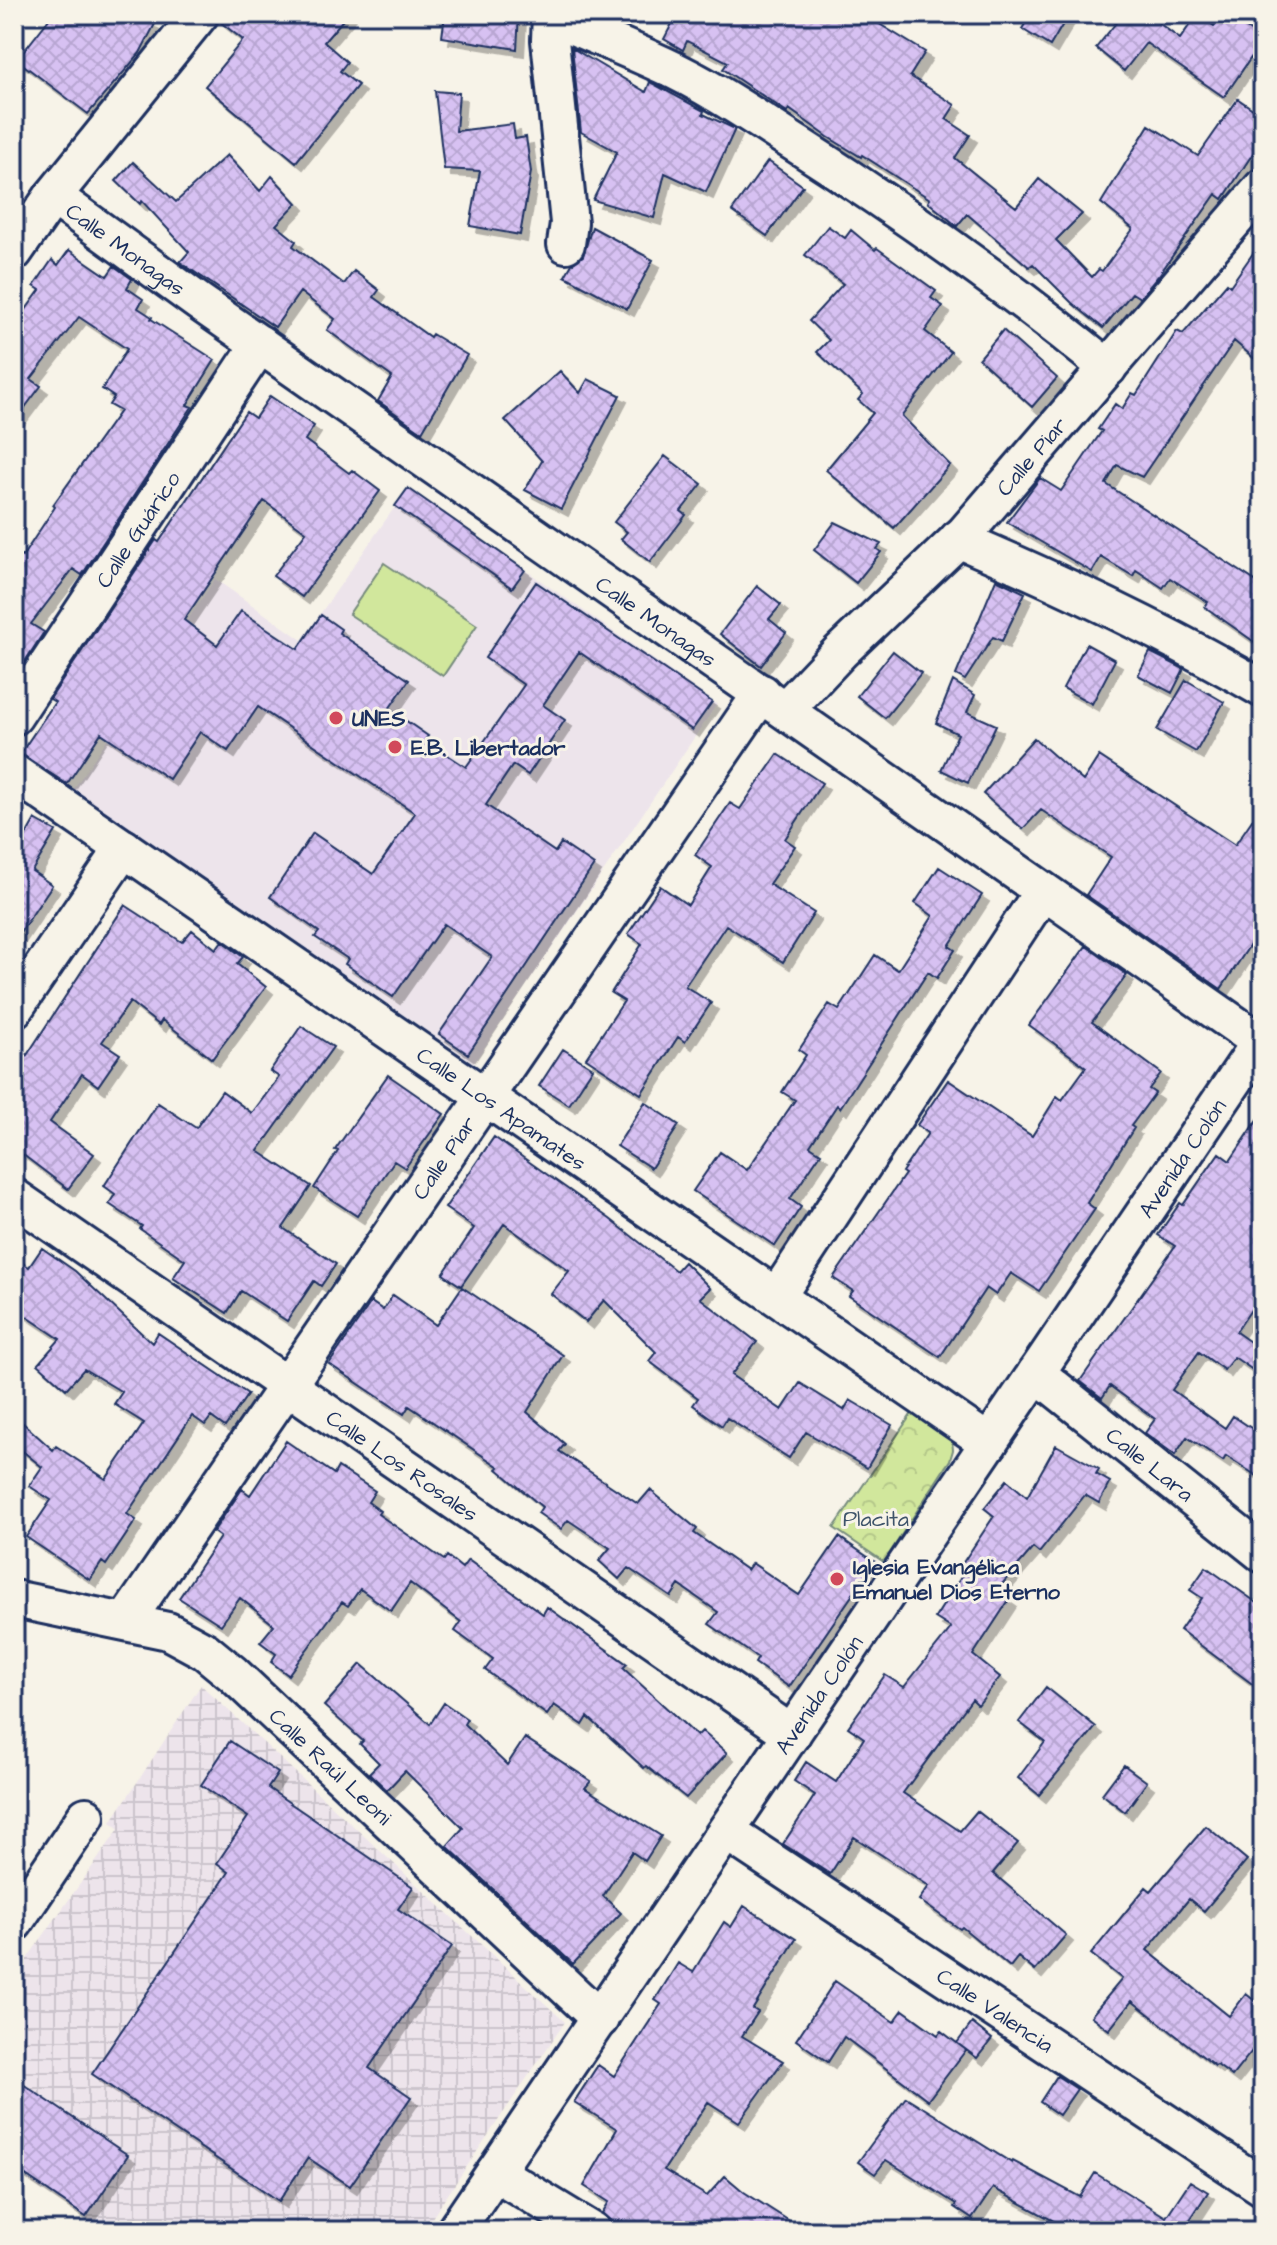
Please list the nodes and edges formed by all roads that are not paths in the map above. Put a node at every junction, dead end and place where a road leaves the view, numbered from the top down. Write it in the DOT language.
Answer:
graph roads {
  1 [pos="200,14"];
  2 [pos="551,16"];
  3 [pos="1263,187"];
  4 [pos="53,196"];
  5 [pos="566,244"];
  6 [pos="14,252"];
  7 [pos="260,344"];
  8 [pos="1108,368"];
  9 [pos="958,539"];
  10 [pos="1263,689"];
  11 [pos="773,702"];
  12 [pos="14,716"];
  13 [pos="14,773"];
  14 [pos="124,848"];
  15 [pos="1043,891"];
  16 [pos="14,1009"];
  17 [pos="1262,1041"];
  18 [pos="486,1096"];
  19 [pos="14,1197"];
  20 [pos="777,1296"];
  21 [pos="1036,1373"];
  22 [pos="285,1386"];
  23 [pos="989,1443"];
  24 [pos="1263,1554"];
  25 [pos="14,1599"];
  26 [pos="126,1621"];
  27 [pos="792,1734"];
  28 [pos="86,1816"];
  29 [pos="727,1832"];
  30 [pos="26,1883"];
  31 [pos="14,1923"];
  32 [pos="600,2019"];
  33 [pos="495,2172"];
  34 [pos="1263,2187"];
  35 [pos="455,2231"];
  36 [pos="592,2231"];
  1 -- 4 [label="street"];
  2 -- 5 [label="street"];
  2 -- 8 [label="street"];
  3 -- 8 [label="street, Calle Piar"];
  4 -- 6 [label="street"];
  4 -- 7 [label="street, Calle Monagas"];
  7 -- 11 [label="street, Calle Monagas"];
  7 -- 12 [label="street, Calle Guárico"];
  8 -- 9 [label="street, Calle Piar"];
  9 -- 10 [label="street"];
  9 -- 11 [label="street, Calle Piar"];
  11 -- 15 [label="street, Calle Monagas"];
  11 -- 18 [label="street, Calle Piar"];
  13 -- 14 [label="street, Calle Los Apamates"];
  14 -- 16 [label="street"];
  14 -- 18 [label="street, Calle Los Apamates"];
  15 -- 17 [label="street, Calle Monagas"];
  15 -- 20 [label="street"];
  17 -- 21 [label="street, Avenida Colón"];
  18 -- 20 [label="street, Calle Los Apamates"];
  18 -- 22 [label="street, Calle Piar"];
  19 -- 22 [label="street, Calle Los Rosales"];
  20 -- 23 [label="street, Calle Los Apamates"];
  21 -- 23 [label="street, Avenida Colón"];
  21 -- 24 [label="street, Calle Lara"];
  22 -- 26 [label="street, Calle Piar"];
  22 -- 27 [label="street, Calle Los Rosales"];
  23 -- 27 [label="street, Avenida Colón"];
  25 -- 26 [label="street, Calle Raúl Leoni"];
  26 -- 32 [label="street, Calle Raúl Leoni"];
  27 -- 29 [label="street, Avenida Colón"];
  28 -- 30 [label="street"];
  29 -- 32 [label="street, Avenida Colón"];
  29 -- 34 [label="street, Calle Valencia"];
  30 -- 31 [label="street"];
  32 -- 33 [label="street, Avenida Colón"];
  33 -- 35 [label="street, Avenida Colón"];
  33 -- 36 [label="street"];
}
